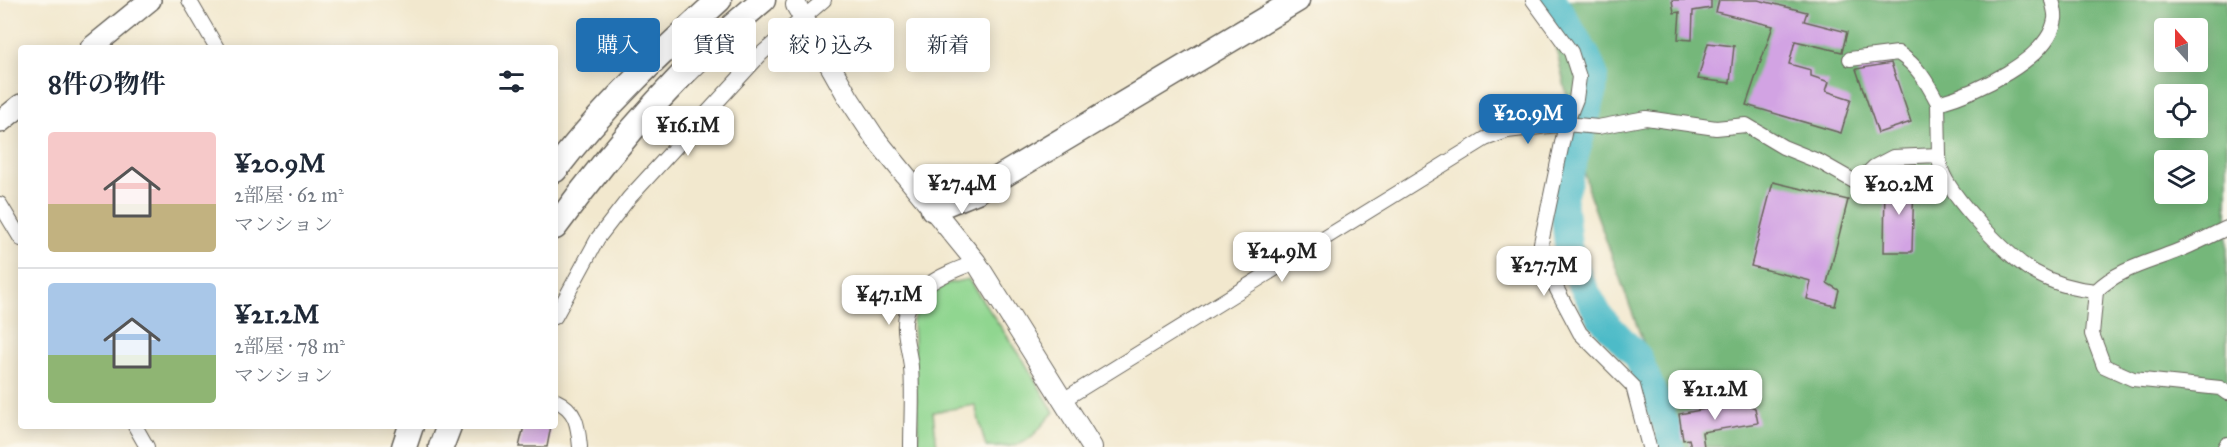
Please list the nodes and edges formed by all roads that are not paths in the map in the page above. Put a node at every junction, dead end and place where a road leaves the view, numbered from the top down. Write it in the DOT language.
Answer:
graph roads {
  1 [pos="150,0"];
  2 [pos="189,0"];
  3 [pos="719,0"];
  4 [pos="763,0"];
  5 [pos="824,0"];
  6 [pos="1276,0"];
  7 [pos="1297,0"];
  8 [pos="1533,0"];
  9 [pos="2052,0"];
  10 [pos="799,11"];
  11 [pos="95,45"];
  12 [pos="215,45"];
  13 [pos="1850,59"];
  14 [pos="1938,103"];
  15 [pos="18,107"];
  16 [pos="0,122"];
  17 [pos="1577,125"];
  18 [pos="1939,155"];
  19 [pos="558,166"];
  20 [pos="0,204"];
  21 [pos="933,209"];
  22 [pos="558,223"];
  23 [pos="2227,228"];
  24 [pos="18,234"];
  25 [pos="976,262"];
  26 [pos="2096,291"];
  27 [pos="558,311"];
  28 [pos="2227,393"];
  29 [pos="1064,400"];
  30 [pos="558,402"];
  31 [pos="137,429"];
  32 [pos="410,429"];
  33 [pos="448,429"];
  34 [pos="147,447"];
  35 [pos="404,447"];
  36 [pos="441,447"];
  37 [pos="580,447"];
  38 [pos="911,447"];
  39 [pos="1092,447"];
  40 [pos="1649,447"];
  1 -- 11 [label="main road"];
  2 -- 12 [label="street"];
  3 -- 19 [label="highway"];
  4 -- 22 [label="highway"];
  5 -- 10 [label="street"];
  6 -- 21 [label="highway"];
  7 -- 21 [label="highway"];
  8 -- 17 [label="street"];
  9 -- 14 [label="street"];
  10 -- 21 [label="street"];
  10 -- 27 [label="street"];
  13 -- 14 [label="street"];
  14 -- 18 [label="street"];
  15 -- 16 [label="main road"];
  17 -- 18 [label="street"];
  17 -- 29 [label="street"];
  17 -- 40 [label="street"];
  18 -- 26 [label="street"];
  20 -- 24 [label="street"];
  21 -- 25 [label="street"];
  23 -- 26 [label="street"];
  25 -- 29 [label="street"];
  25 -- 38 [label="street"];
  26 -- 28 [label="street"];
  29 -- 39 [label="street"];
  30 -- 37 [label="street"];
  31 -- 34 [label="street"];
  32 -- 35 [label="highway"];
  33 -- 36 [label="highway"];
}
